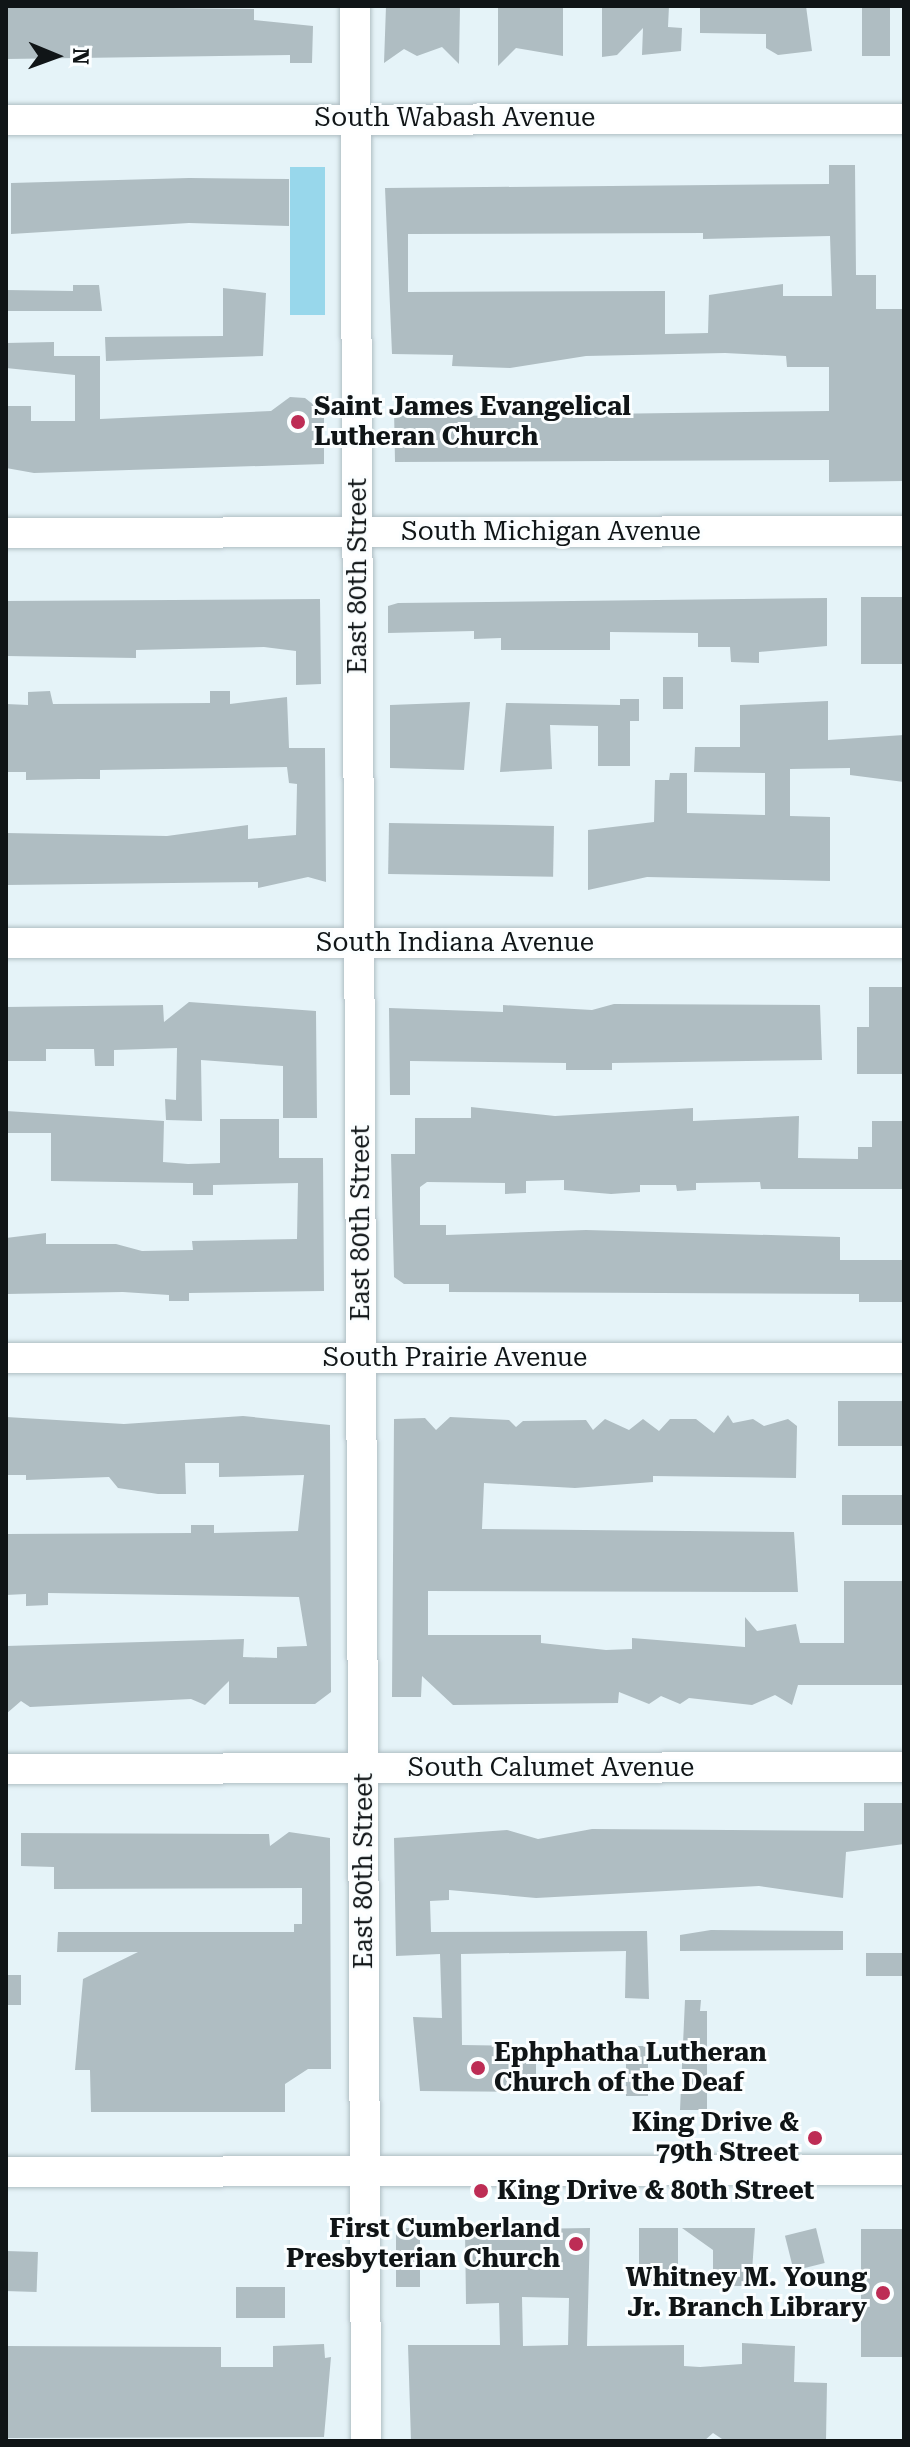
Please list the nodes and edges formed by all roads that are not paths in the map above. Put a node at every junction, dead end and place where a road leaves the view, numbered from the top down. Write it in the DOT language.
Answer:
graph roads {
  1 [pos="355,6"];
  2 [pos="356,118"];
  3 [pos="904,119"];
  4 [pos="6,120"];
  5 [pos="904,531"];
  6 [pos="358,532"];
  7 [pos="6,533"];
  8 [pos="6,943"];
  9 [pos="359,943"];
  10 [pos="904,943"];
  11 [pos="361,1357"];
  12 [pos="6,1358"];
  13 [pos="904,1358"];
  14 [pos="904,1767"];
  15 [pos="363,1768"];
  16 [pos="6,1769"];
  17 [pos="904,2170"];
  18 [pos="365,2171"];
  19 [pos="6,2172"];
  20 [pos="366,2441"];
  1 -- 2 [label="street, East 80th Street"];
  2 -- 3 [label="street, South Wabash Avenue"];
  2 -- 4 [label="street, South Wabash Avenue"];
  2 -- 6 [label="street, East 80th Street"];
  5 -- 6 [label="street, South Michigan Avenue"];
  6 -- 7 [label="street, South Michigan Avenue"];
  6 -- 9 [label="street, East 80th Street"];
  8 -- 9 [label="street, South Indiana Avenue"];
  9 -- 10 [label="street, South Indiana Avenue"];
  9 -- 11 [label="street, East 80th Street"];
  11 -- 12 [label="street, South Prairie Avenue"];
  11 -- 13 [label="street, South Prairie Avenue"];
  11 -- 15 [label="street, East 80th Street"];
  14 -- 15 [label="street, South Calumet Avenue"];
  15 -- 16 [label="street, South Calumet Avenue"];
  15 -- 18 [label="street, East 80th Street"];
  17 -- 18 [label="street"];
  18 -- 19 [label="street"];
  18 -- 20 [label="street, East 80th Street"];
}
